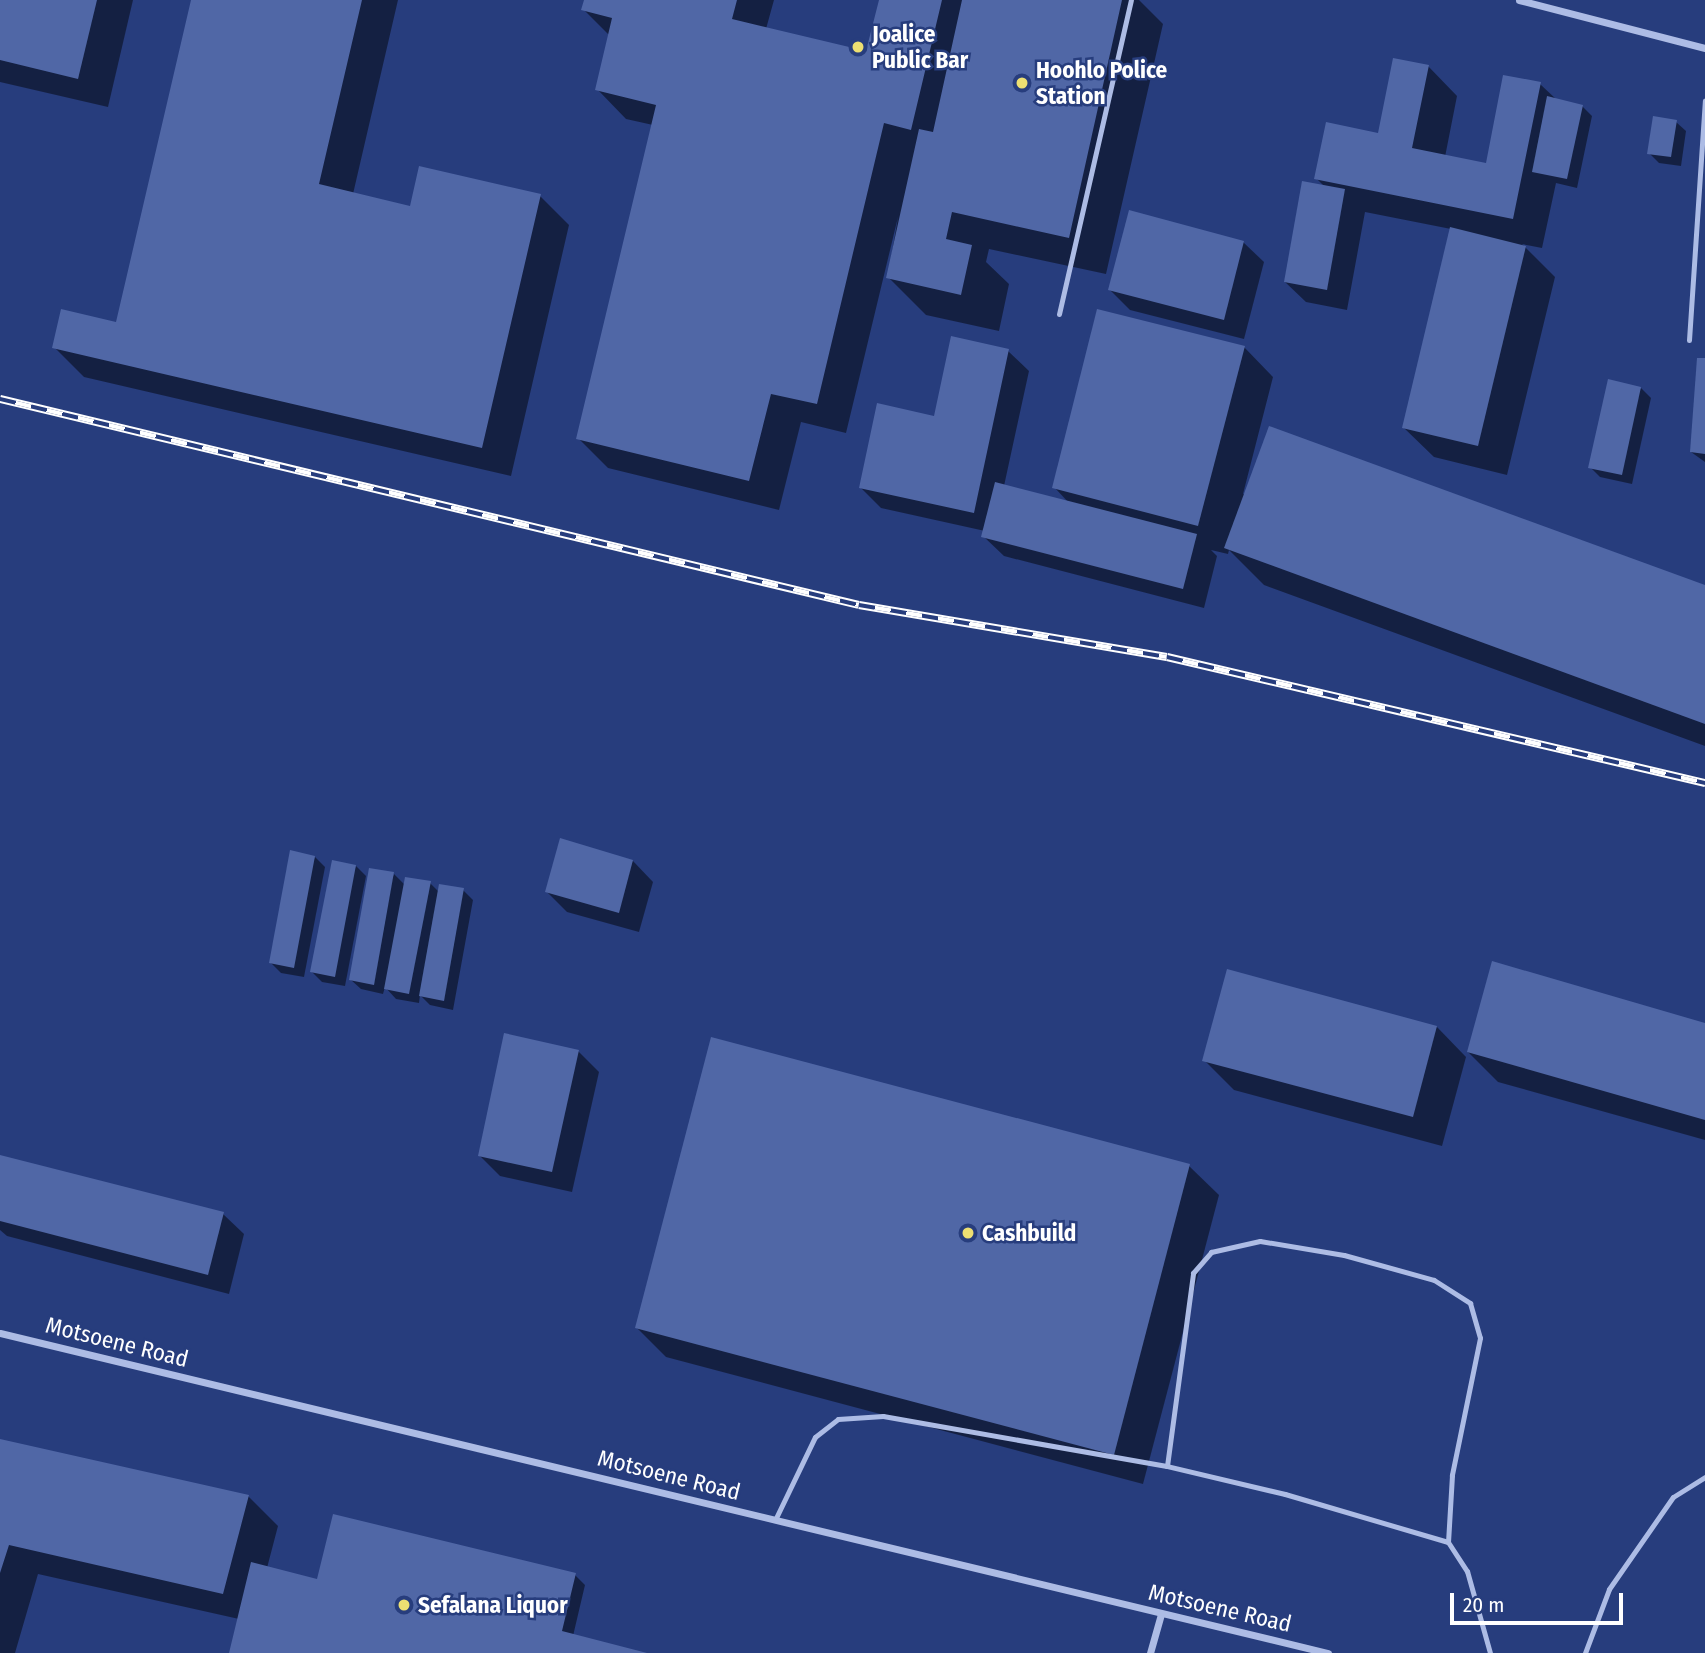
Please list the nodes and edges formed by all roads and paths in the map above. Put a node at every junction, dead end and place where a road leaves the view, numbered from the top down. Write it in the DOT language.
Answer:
graph roads {
  1 [pos="1131,0"];
  2 [pos="1519,0"];
  3 [pos="1705,48"];
  4 [pos="1705,101"];
  5 [pos="1698,224"];
  6 [pos="1705,226"];
  7 [pos="1059,314"];
  8 [pos="1689,340"];
  9 [pos="0,1333"];
  10 [pos="1167,1466"];
  11 [pos="1705,1477"];
  12 [pos="775,1520"];
  13 [pos="1448,1542"];
  14 [pos="1161,1614"];
  15 [pos="1150,1653"];
  16 [pos="1328,1653"];
  17 [pos="1490,1653"];
  18 [pos="1585,1653"];
  1 -- 7 [label="lane"];
  2 -- 3 [label="street"];
  4 -- 5 [label="lane"];
  5 -- 6 [label="lane"];
  5 -- 8 [label="lane"];
  9 -- 12 [label="street, Motsoene Road"];
  10 -- 12 [label="lane"];
  10 -- 13 [label="lane"];
  10 -- 13 [label="lane"];
  11 -- 18 [label="lane"];
  12 -- 14 [label="street, Motsoene Road"];
  13 -- 17 [label="lane"];
  14 -- 15 [label="street"];
  14 -- 16 [label="street, Motsoene Road"];
}
